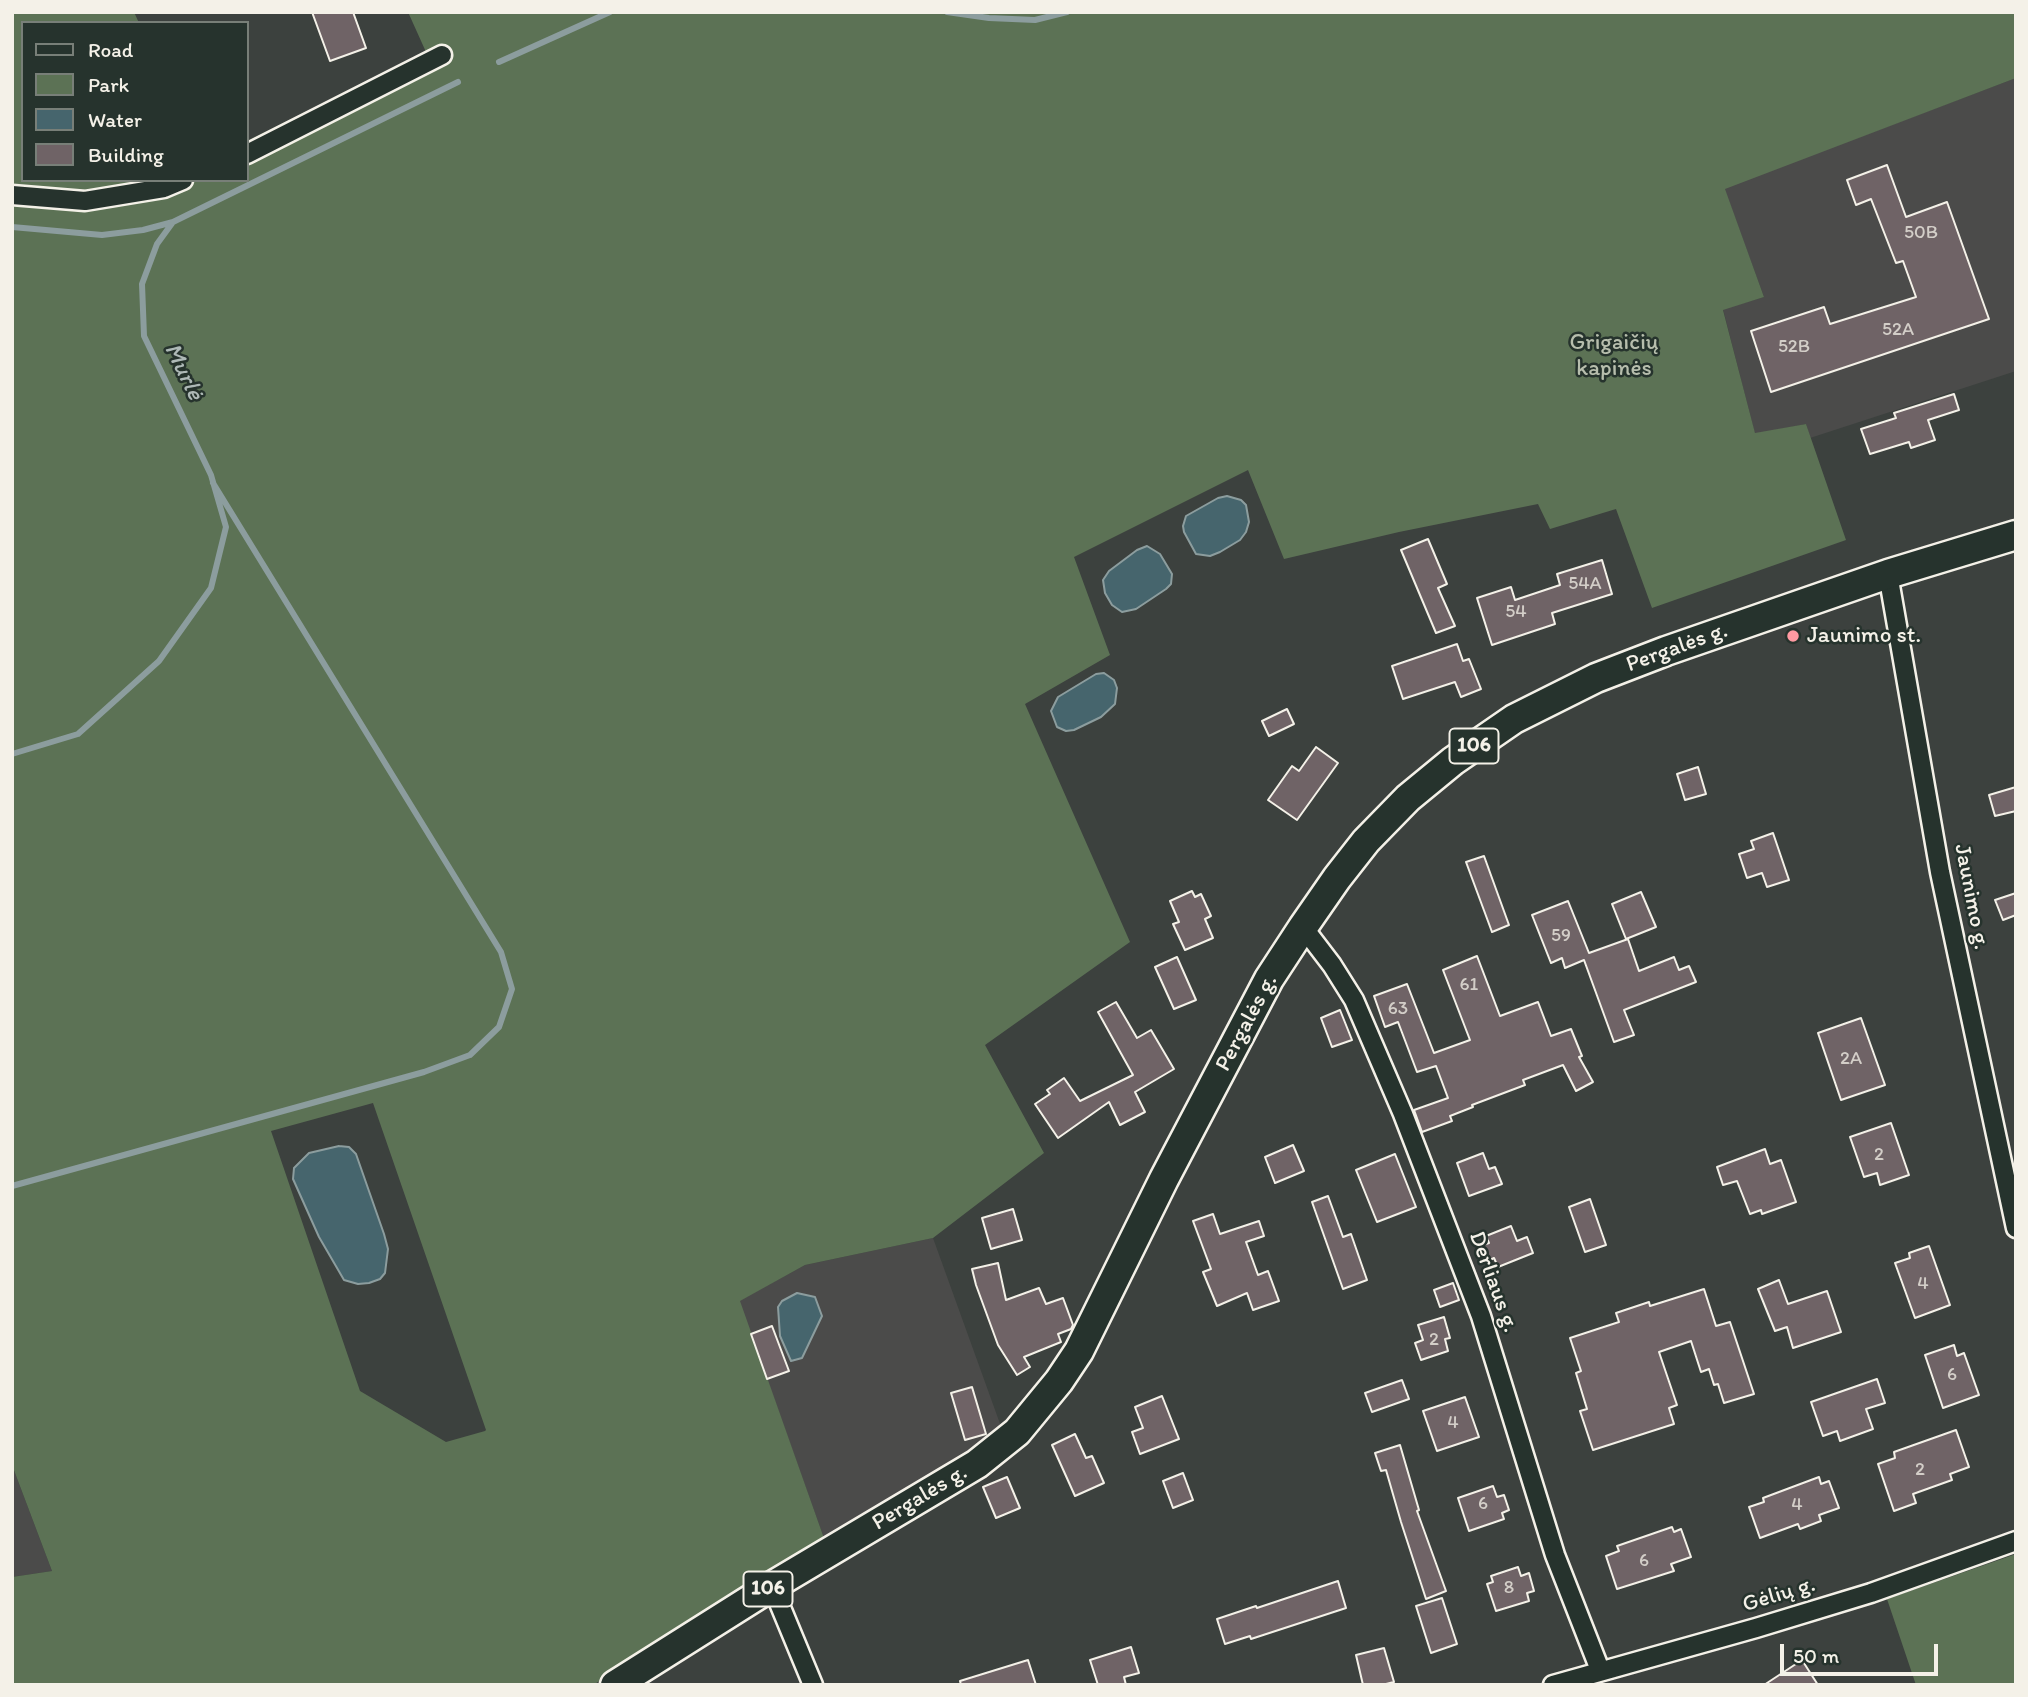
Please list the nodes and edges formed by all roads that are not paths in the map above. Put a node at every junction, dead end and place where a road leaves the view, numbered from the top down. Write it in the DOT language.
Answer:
graph roads {
  1 [pos="442,55"];
  2 [pos="248,153"];
  3 [pos="178,182"];
  4 [pos="12,195"];
  5 [pos="2016,535"];
  6 [pos="1888,574"];
  7 [pos="1303,927"];
  8 [pos="2016,1228"];
  9 [pos="2016,1541"];
  10 [pos="772,1586"];
  11 [pos="1600,1671"];
  12 [pos="615,1685"];
  13 [pos="813,1685"];
  14 [pos="1553,1685"];
  1 -- 2 [label="street"];
  3 -- 4 [label="street"];
  5 -- 6 [label="main road, Pergalės g. / 106"];
  6 -- 7 [label="main road, Pergalės g. / 106"];
  6 -- 8 [label="street, Jaunimo g."];
  7 -- 10 [label="main road, Pergalės g. / 106"];
  7 -- 11 [label="street, Derliaus g."];
  9 -- 11 [label="street, Gėlių g."];
  10 -- 12 [label="main road, Pergalės g. / 106"];
  10 -- 13 [label="street"];
  11 -- 14 [label="street, Gėlių g."];
}
